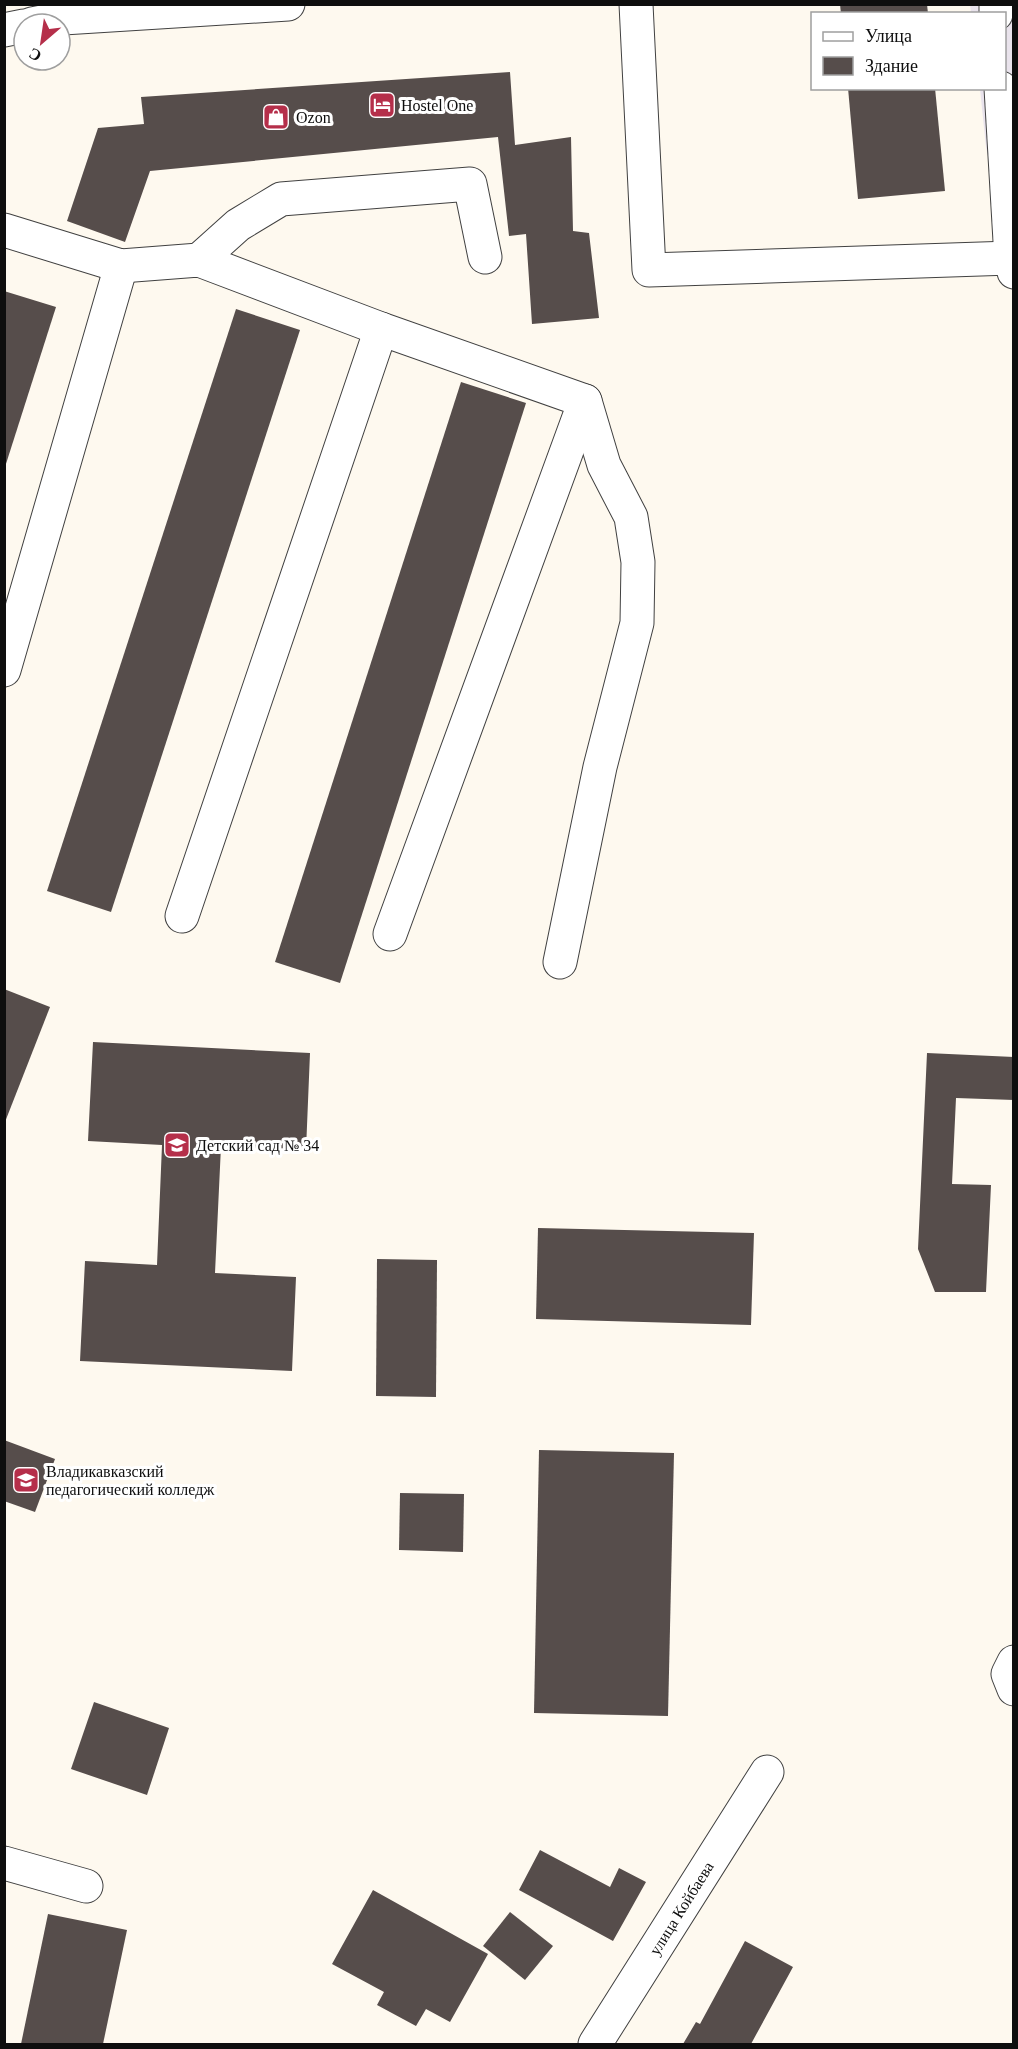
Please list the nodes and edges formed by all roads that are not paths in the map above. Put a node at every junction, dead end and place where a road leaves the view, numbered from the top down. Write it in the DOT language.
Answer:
graph roads {
  1 [pos="288,4"];
  2 [pos="636,4"];
  3 [pos="72,17"];
  4 [pos="1001,90"];
  5 [pos="4,230"];
  6 [pos="485,257"];
  7 [pos="199,260"];
  8 [pos="1012,265"];
  9 [pos="121,266"];
  10 [pos="381,329"];
  11 [pos="585,401"];
  12 [pos="4,670"];
  13 [pos="182,916"];
  14 [pos="390,934"];
  15 [pos="560,962"];
  16 [pos="1014,1662"];
  17 [pos="1014,1689"];
  18 [pos="767,1772"];
  19 [pos="4,1863"];
  20 [pos="86,1886"];
  21 [pos="596,2044"];
  1 -- 3 [label="street"];
  2 -- 8 [label="street"];
  4 -- 8 [label="street"];
  5 -- 9 [label="street"];
  6 -- 7 [label="street"];
  7 -- 9 [label="street"];
  7 -- 10 [label="street"];
  9 -- 12 [label="street"];
  10 -- 11 [label="street"];
  10 -- 13 [label="street"];
  11 -- 14 [label="street"];
  11 -- 15 [label="street"];
  16 -- 17 [label="street"];
  18 -- 21 [label="street, улица Койбаева"];
  19 -- 20 [label="street"];
}
